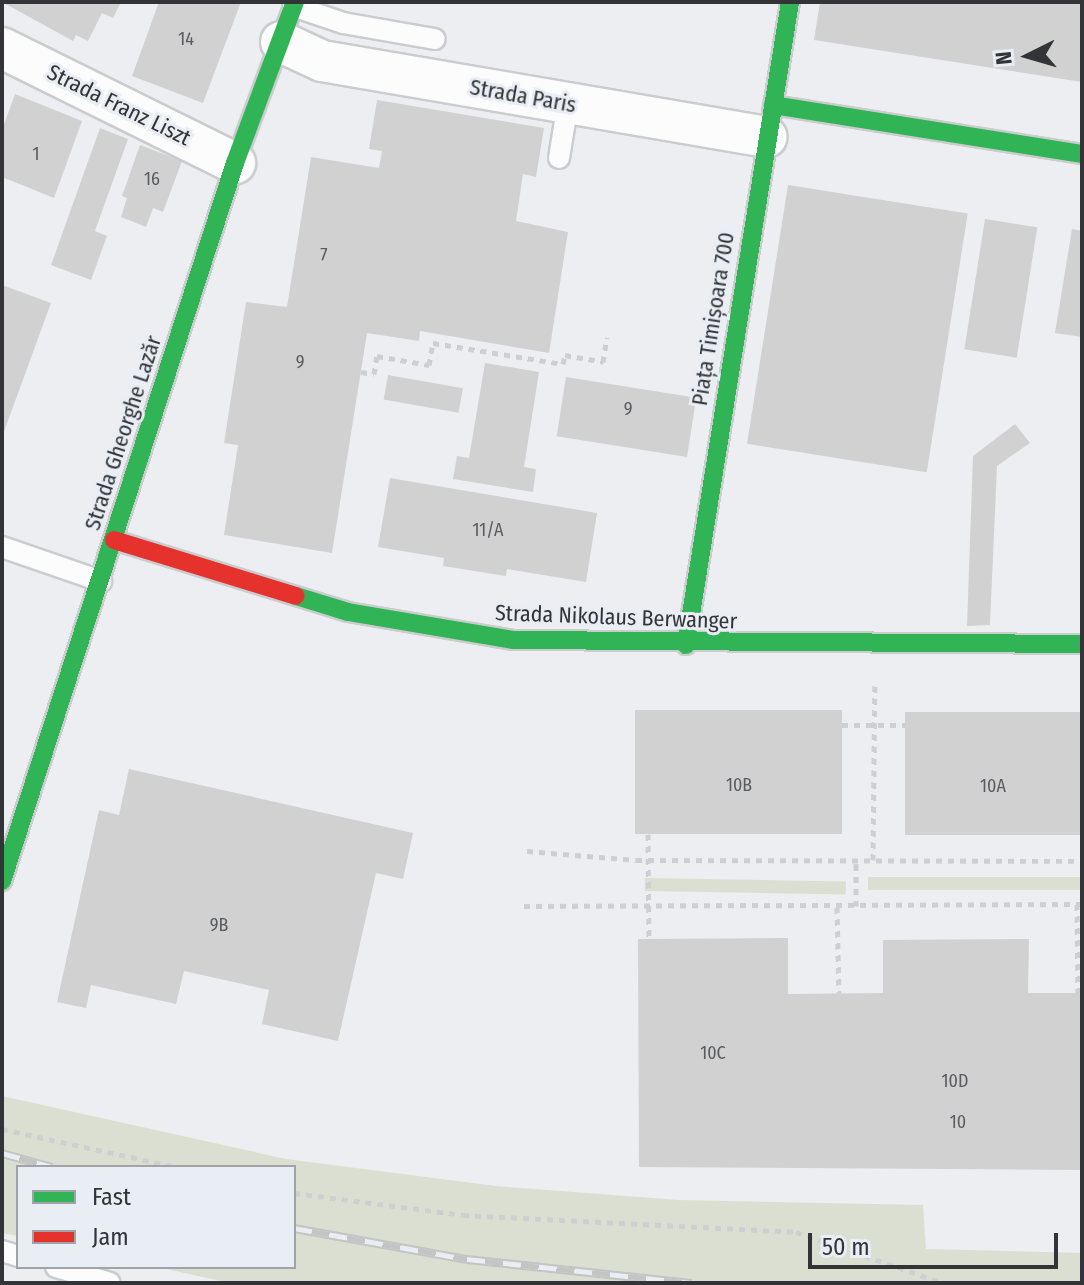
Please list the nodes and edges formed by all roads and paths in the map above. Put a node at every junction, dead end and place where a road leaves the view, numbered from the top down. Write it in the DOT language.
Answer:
graph roads {
  1 [pos="790,2"];
  2 [pos="290,17"];
  3 [pos="435,39"];
  4 [pos="2,48"];
  5 [pos="568,103"];
  6 [pos="770,121"];
  7 [pos="1082,154"];
  8 [pos="559,158"];
  9 [pos="235,163"];
  10 [pos="607,337"];
  11 [pos="361,372"];
  12 [pos="114,540"];
  13 [pos="2,547"];
  14 [pos="101,581"];
  15 [pos="1082,644"];
  16 [pos="686,645"];
  17 [pos="875,670"];
  18 [pos="842,725"];
  19 [pos="905,725"];
  20 [pos="648,834"];
  21 [pos="527,851"];
  22 [pos="873,860"];
  23 [pos="856,861"];
  24 [pos="1082,861"];
  25 [pos="2,881"];
  26 [pos="1079,904"];
  27 [pos="524,906"];
  28 [pos="856,906"];
  29 [pos="837,907"];
  30 [pos="649,939"];
  31 [pos="839,993"];
  32 [pos="1078,993"];
  33 [pos="2,1129"];
  34 [pos="168,1165"];
  35 [pos="296,1193"];
  36 [pos="63,1269"];
  37 [pos="110,1283"];
  38 [pos="943,1283"];
  1 -- 6 [label="street, Piața Timișoara 700"];
  2 -- 3 [label="lane"];
  2 -- 5 [label="street, Strada Paris"];
  2 -- 9 [label="street, Strada Gheorghe Lazăr"];
  4 -- 9 [label="street, Strada Franz Liszt"];
  5 -- 6 [label="street, Strada Paris"];
  5 -- 8 [label="lane"];
  6 -- 7 [label="street, Strada Paris"];
  6 -- 16 [label="street, Piața Timișoara 700"];
  9 -- 12 [label="street, Strada Gheorghe Lazăr"];
  10 -- 11 [label="path"];
  12 -- 14 [label="street, Strada Gheorghe Lazăr"];
  12 -- 16 [label="street, Strada Nikolaus Berwanger"];
  13 -- 14 [label="lane"];
  14 -- 25 [label="street, Strada Gheorghe Lazăr"];
  15 -- 16 [label="street, Strada Nikolaus Berwanger"];
  17 -- 22 [label="path"];
  18 -- 19 [label="path, bridge"];
  20 -- 30 [label="path, bridge"];
  21 -- 23 [label="path"];
  22 -- 23 [label="path"];
  22 -- 24 [label="path"];
  23 -- 28 [label="path"];
  26 -- 28 [label="path"];
  26 -- 32 [label="path"];
  27 -- 29 [label="path"];
  28 -- 29 [label="path"];
  29 -- 31 [label="path"];
  33 -- 34 [label="path"];
  35 -- 38 [label="path"];
  36 -- 37 [label="lane"];
}
